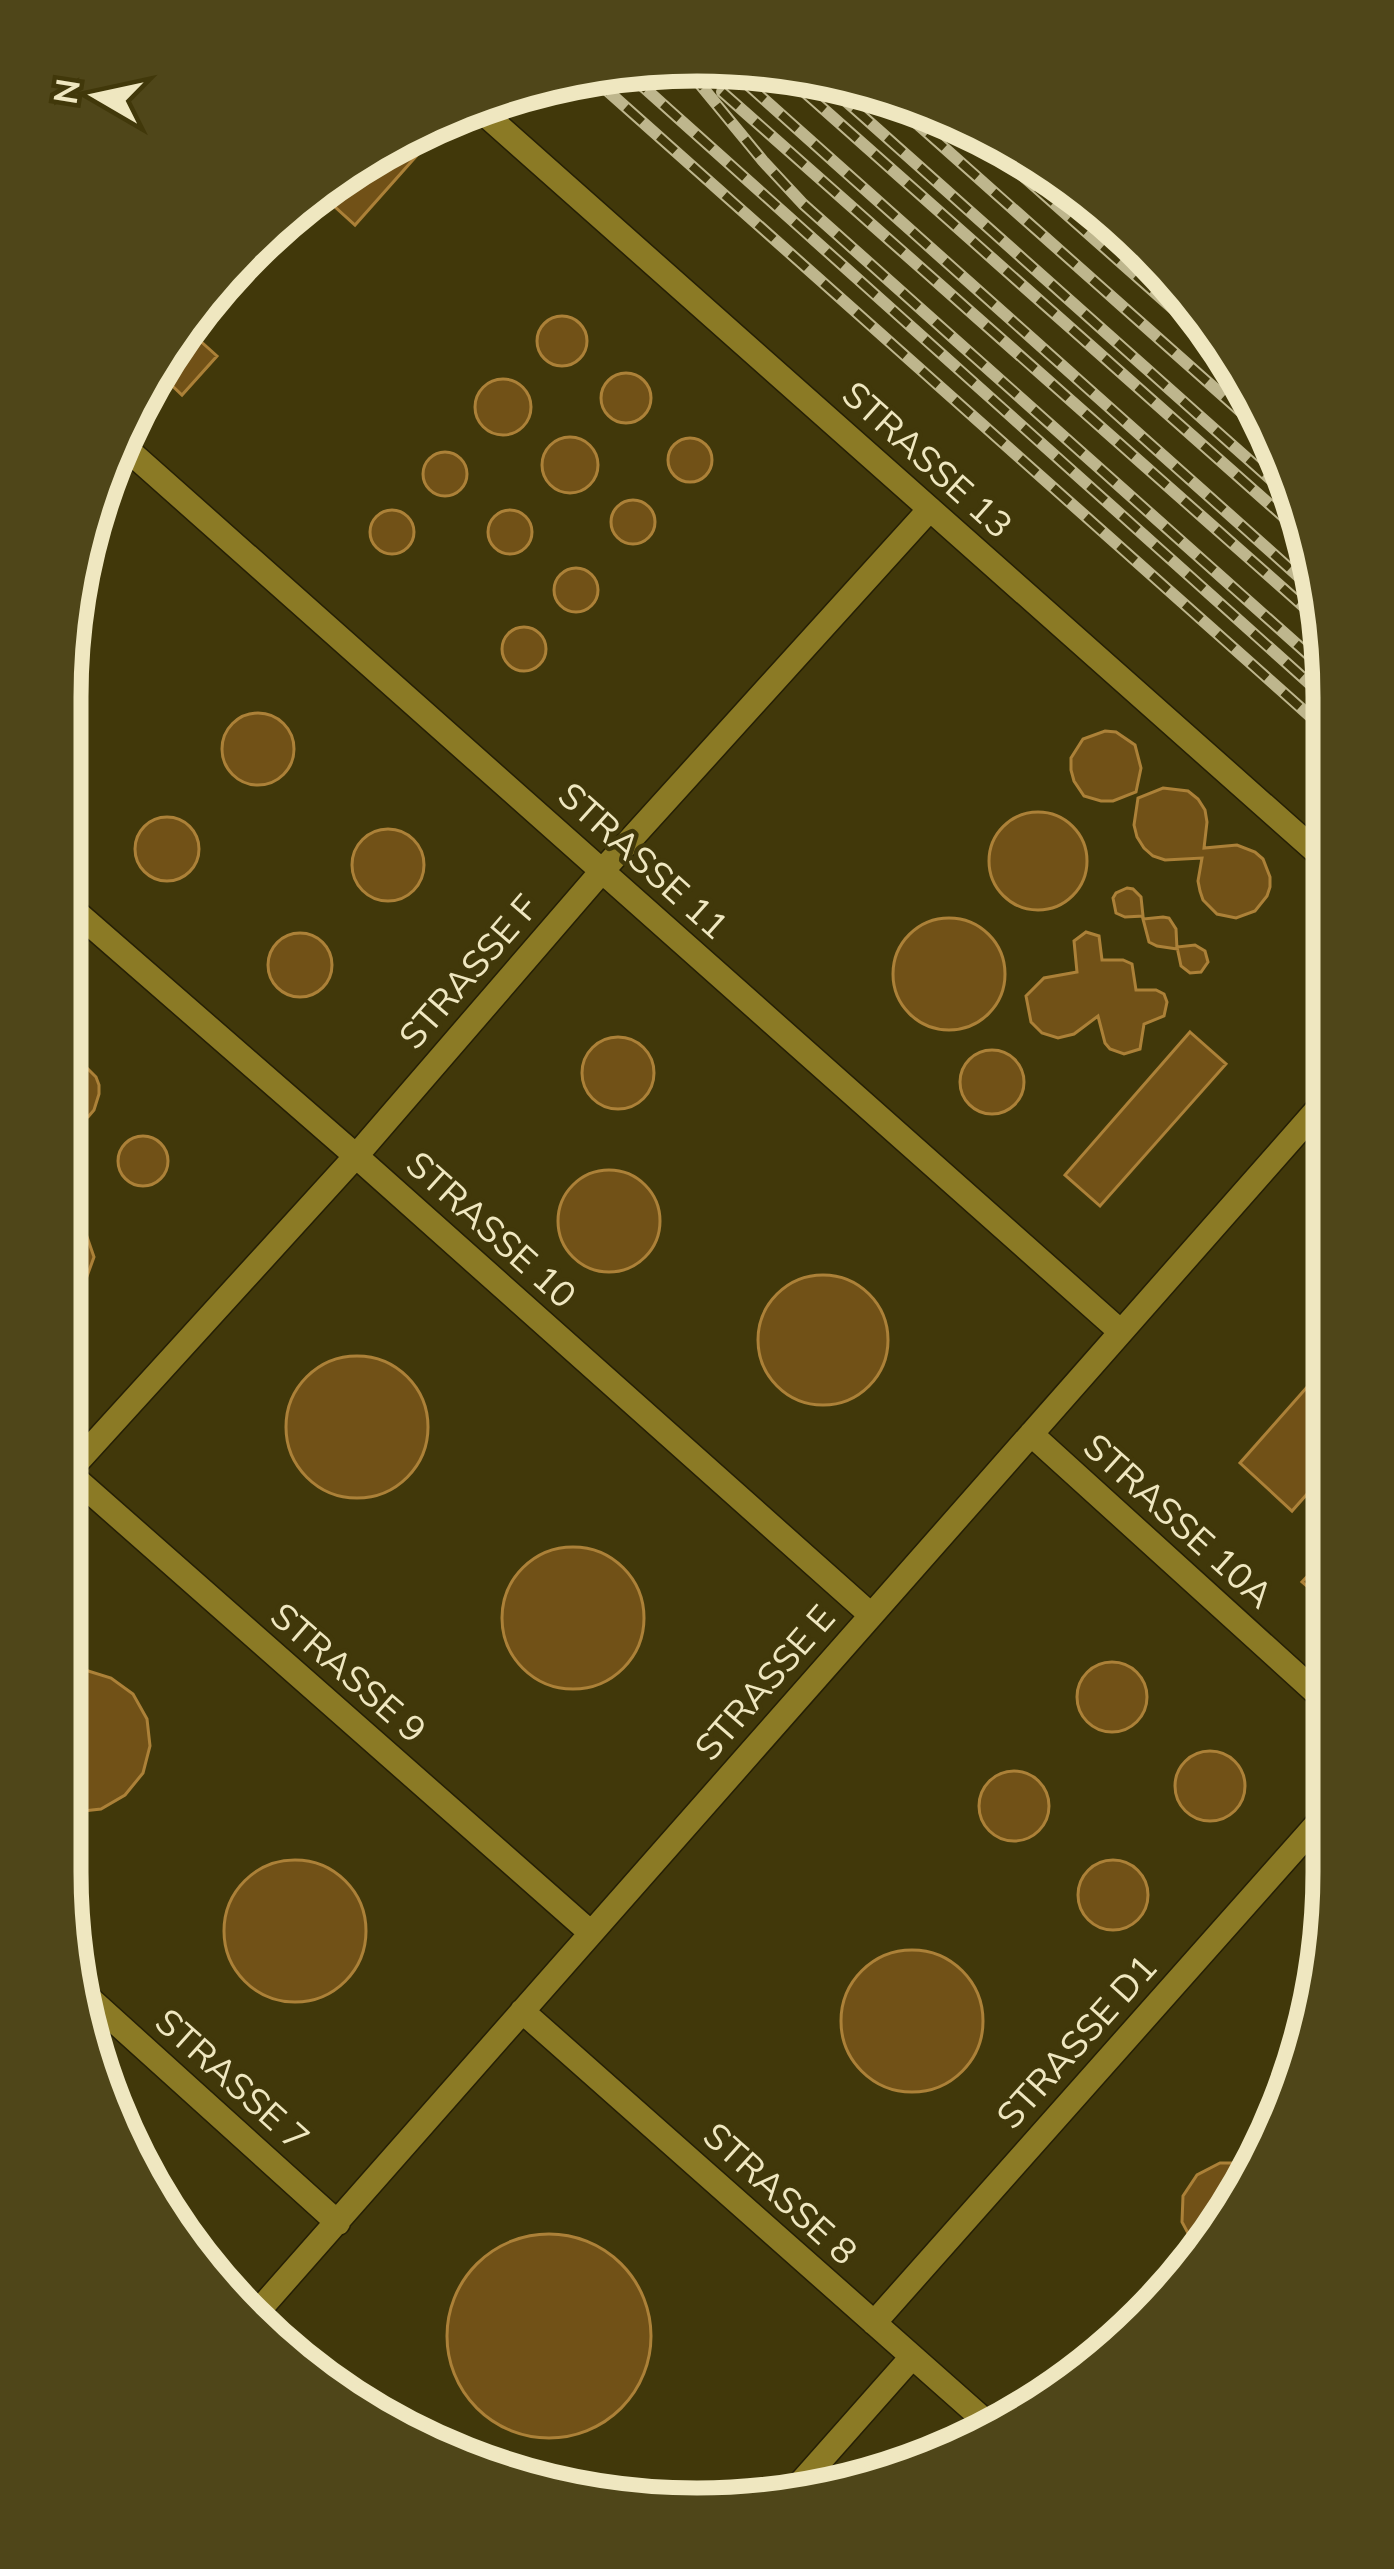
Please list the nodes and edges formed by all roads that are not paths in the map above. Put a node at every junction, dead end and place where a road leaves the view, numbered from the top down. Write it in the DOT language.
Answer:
graph roads {
  1 [pos="489,118"];
  2 [pos="132,453"];
  3 [pos="930,509"];
  4 [pos="1313,849"];
  5 [pos="602,872"];
  6 [pos="81,916"];
  7 [pos="1313,1114"];
  8 [pos="356,1156"];
  9 [pos="1121,1332"];
  10 [pos="1031,1434"];
  11 [pos="81,1454"];
  12 [pos="81,1489"];
  13 [pos="871,1615"];
  14 [pos="1313,1690"];
  15 [pos="1313,1828"];
  16 [pos="591,1933"];
  17 [pos="96,2003"];
  18 [pos="522,2011"];
  19 [pos="338,2223"];
  20 [pos="261,2308"];
  21 [pos="874,2323"];
  22 [pos="912,2357"];
  23 [pos="981,2418"];
  24 [pos="805,2478"];
  1 -- 3 [label="lane, STRASSE 13"];
  2 -- 5 [label="lane, STRASSE 11"];
  3 -- 4 [label="lane, STRASSE 13"];
  3 -- 5 [label="lane, STRASSE F"];
  5 -- 8 [label="lane, STRASSE F"];
  5 -- 9 [label="lane, STRASSE 11"];
  6 -- 8 [label="lane, STRASSE 10"];
  7 -- 9 [label="lane, STRASSE E"];
  8 -- 11 [label="lane, STRASSE F"];
  8 -- 13 [label="lane, STRASSE 10"];
  9 -- 10 [label="lane, STRASSE E"];
  10 -- 13 [label="lane, STRASSE E"];
  10 -- 14 [label="lane, STRASSE 10A"];
  12 -- 16 [label="lane, STRASSE 9"];
  13 -- 16 [label="lane, STRASSE E"];
  15 -- 21 [label="lane, STRASSE D1"];
  16 -- 18 [label="lane, STRASSE E"];
  17 -- 19 [label="lane, STRASSE 7"];
  18 -- 19 [label="lane, STRASSE E"];
  18 -- 21 [label="lane, STRASSE 8"];
  19 -- 20 [label="lane, STRASSE E"];
  21 -- 22 [label="lane, STRASSE 8"];
  22 -- 23 [label="lane, STRASSE 8"];
  22 -- 24 [label="lane"];
}
